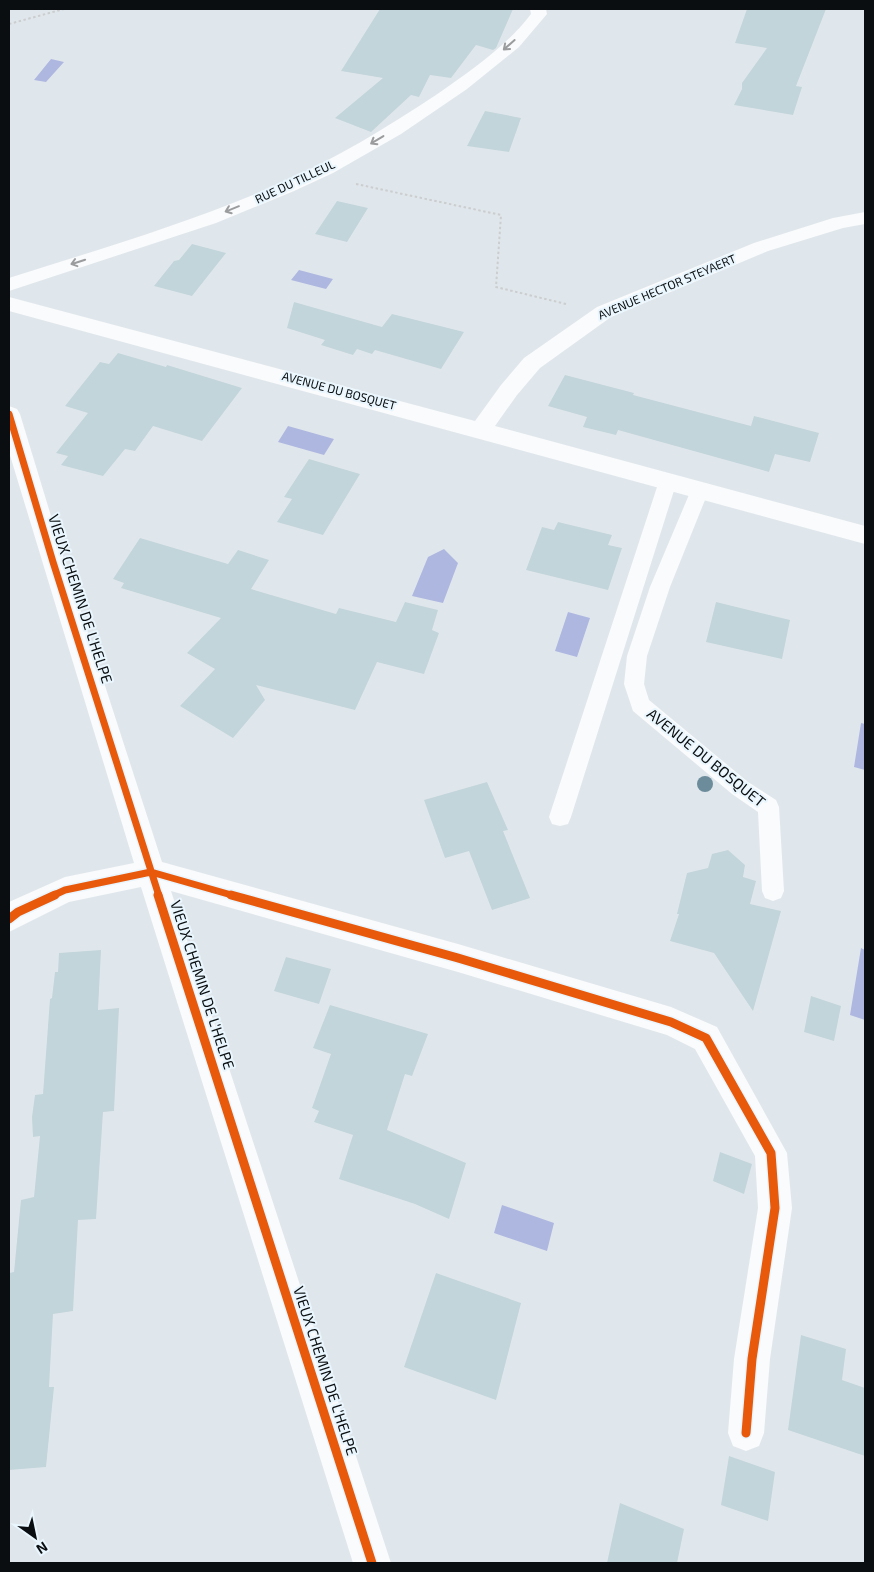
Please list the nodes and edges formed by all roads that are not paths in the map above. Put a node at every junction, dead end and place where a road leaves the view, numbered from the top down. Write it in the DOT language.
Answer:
graph roads {
  1 [pos="538,9"];
  2 [pos="865,218"];
  3 [pos="9,285"];
  4 [pos="9,304"];
  5 [pos="9,414"];
  6 [pos="481,430"];
  7 [pos="668,481"];
  8 [pos="700,490"];
  9 [pos="865,535"];
  10 [pos="560,817"];
  11 [pos="151,872"];
  12 [pos="773,890"];
  13 [pos="9,919"];
  14 [pos="746,1433"];
  15 [pos="372,1563"];
  1 -- 3 [label="street, RUE DU TILLEUL, one-way"];
  2 -- 6 [label="street, AVENUE HECTOR STEYAERT"];
  4 -- 6 [label="street, AVENUE DU BOSQUET"];
  5 -- 11 [label="street, VIEUX CHEMIN DE L'HELPE"];
  6 -- 7 [label="street, AVENUE DU BOSQUET"];
  7 -- 8 [label="street, AVENUE DU BOSQUET"];
  7 -- 10 [label="lane"];
  8 -- 9 [label="street, AVENUE DU BOSQUET"];
  8 -- 12 [label="lane, AVENUE DU BOSQUET"];
  11 -- 13 [label="street"];
  11 -- 14 [label="street"];
  11 -- 15 [label="street, VIEUX CHEMIN DE L'HELPE"];
}
